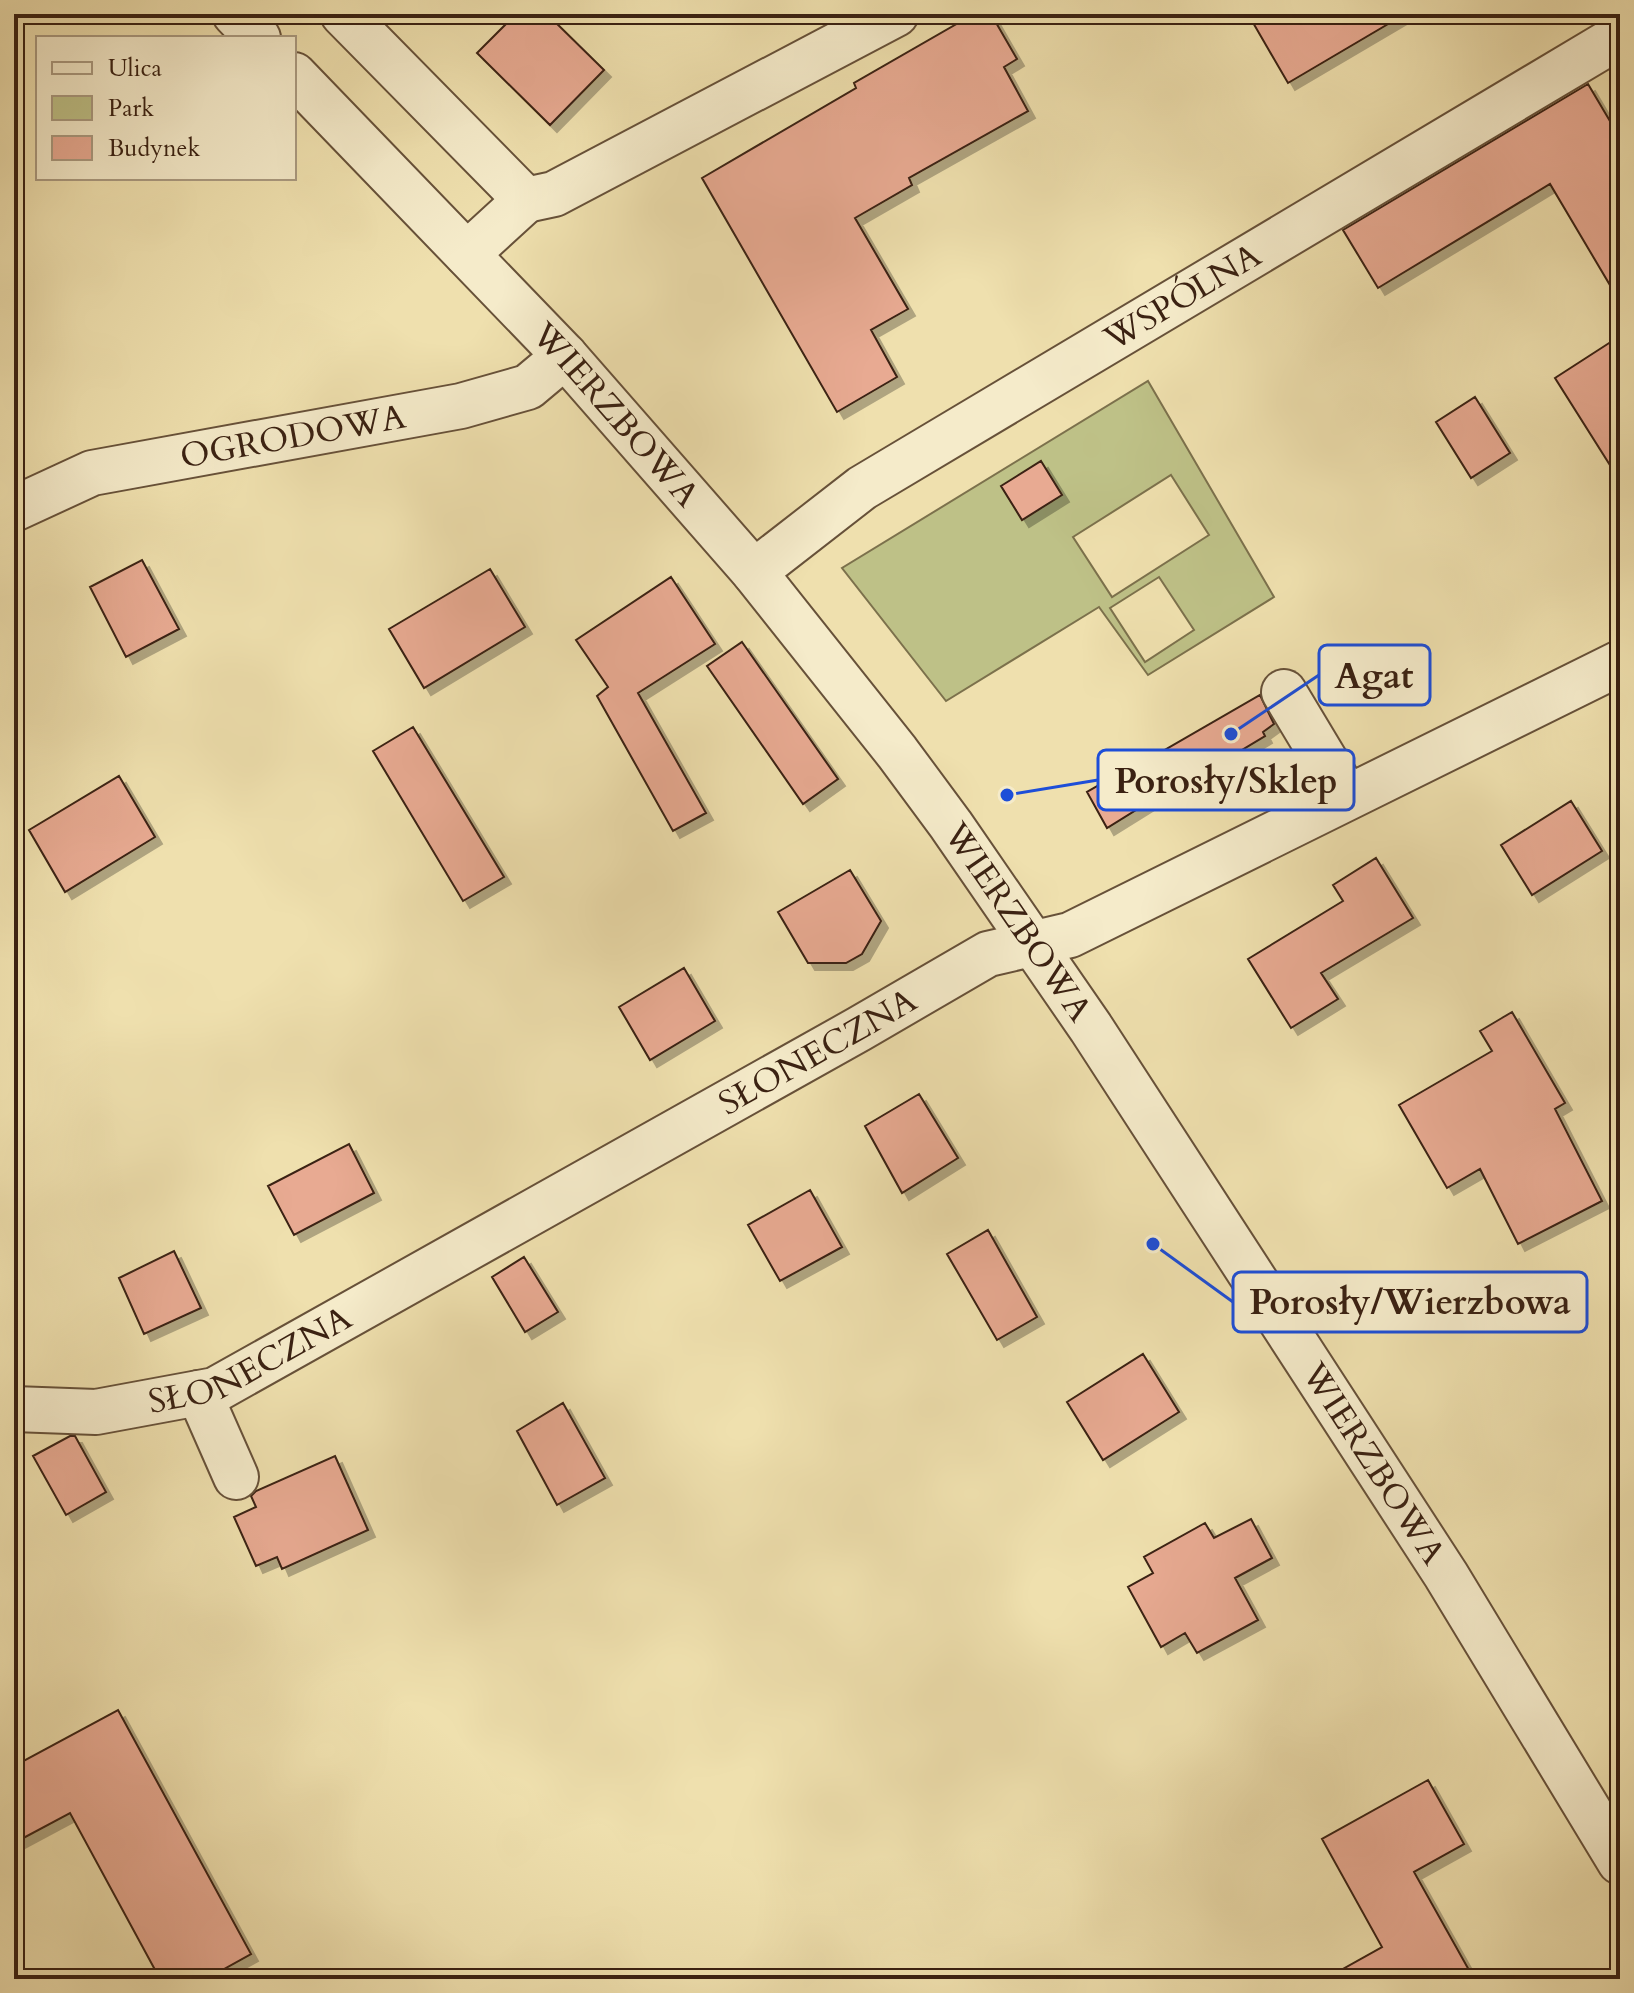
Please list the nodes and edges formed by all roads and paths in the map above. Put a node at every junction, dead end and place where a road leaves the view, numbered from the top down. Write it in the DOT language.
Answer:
graph roads {
  1 [pos="235,14"];
  2 [pos="343,14"];
  3 [pos="896,14"];
  4 [pos="847,25"];
  5 [pos="256,36"];
  6 [pos="1620,36"];
  7 [pos="296,77"];
  8 [pos="526,200"];
  9 [pos="467,254"];
  10 [pos="565,356"];
  11 [pos="14,509"];
  12 [pos="754,572"];
  13 [pos="1620,663"];
  14 [pos="1284,692"];
  15 [pos="1347,797"];
  16 [pos="1034,943"];
  17 [pos="199,1393"];
  18 [pos="14,1409"];
  19 [pos="236,1477"];
  20 [pos="1620,1862"];
  1 -- 5 [label="street"];
  2 -- 8 [label="street"];
  3 -- 4 [label="street"];
  4 -- 8 [label="street"];
  6 -- 12 [label="street, WSPÓLNA"];
  7 -- 9 [label="street, WIERZBOWA"];
  8 -- 9 [label="street"];
  9 -- 10 [label="street, WIERZBOWA"];
  10 -- 11 [label="street, OGRODOWA"];
  10 -- 12 [label="street, WIERZBOWA"];
  12 -- 16 [label="street, WIERZBOWA"];
  13 -- 15 [label="street, SŁONECZNA"];
  14 -- 15 [label="street"];
  15 -- 16 [label="street, SŁONECZNA"];
  16 -- 17 [label="street, SŁONECZNA"];
  16 -- 20 [label="street, WIERZBOWA"];
  17 -- 18 [label="street, SŁONECZNA"];
  17 -- 19 [label="street"];
}
